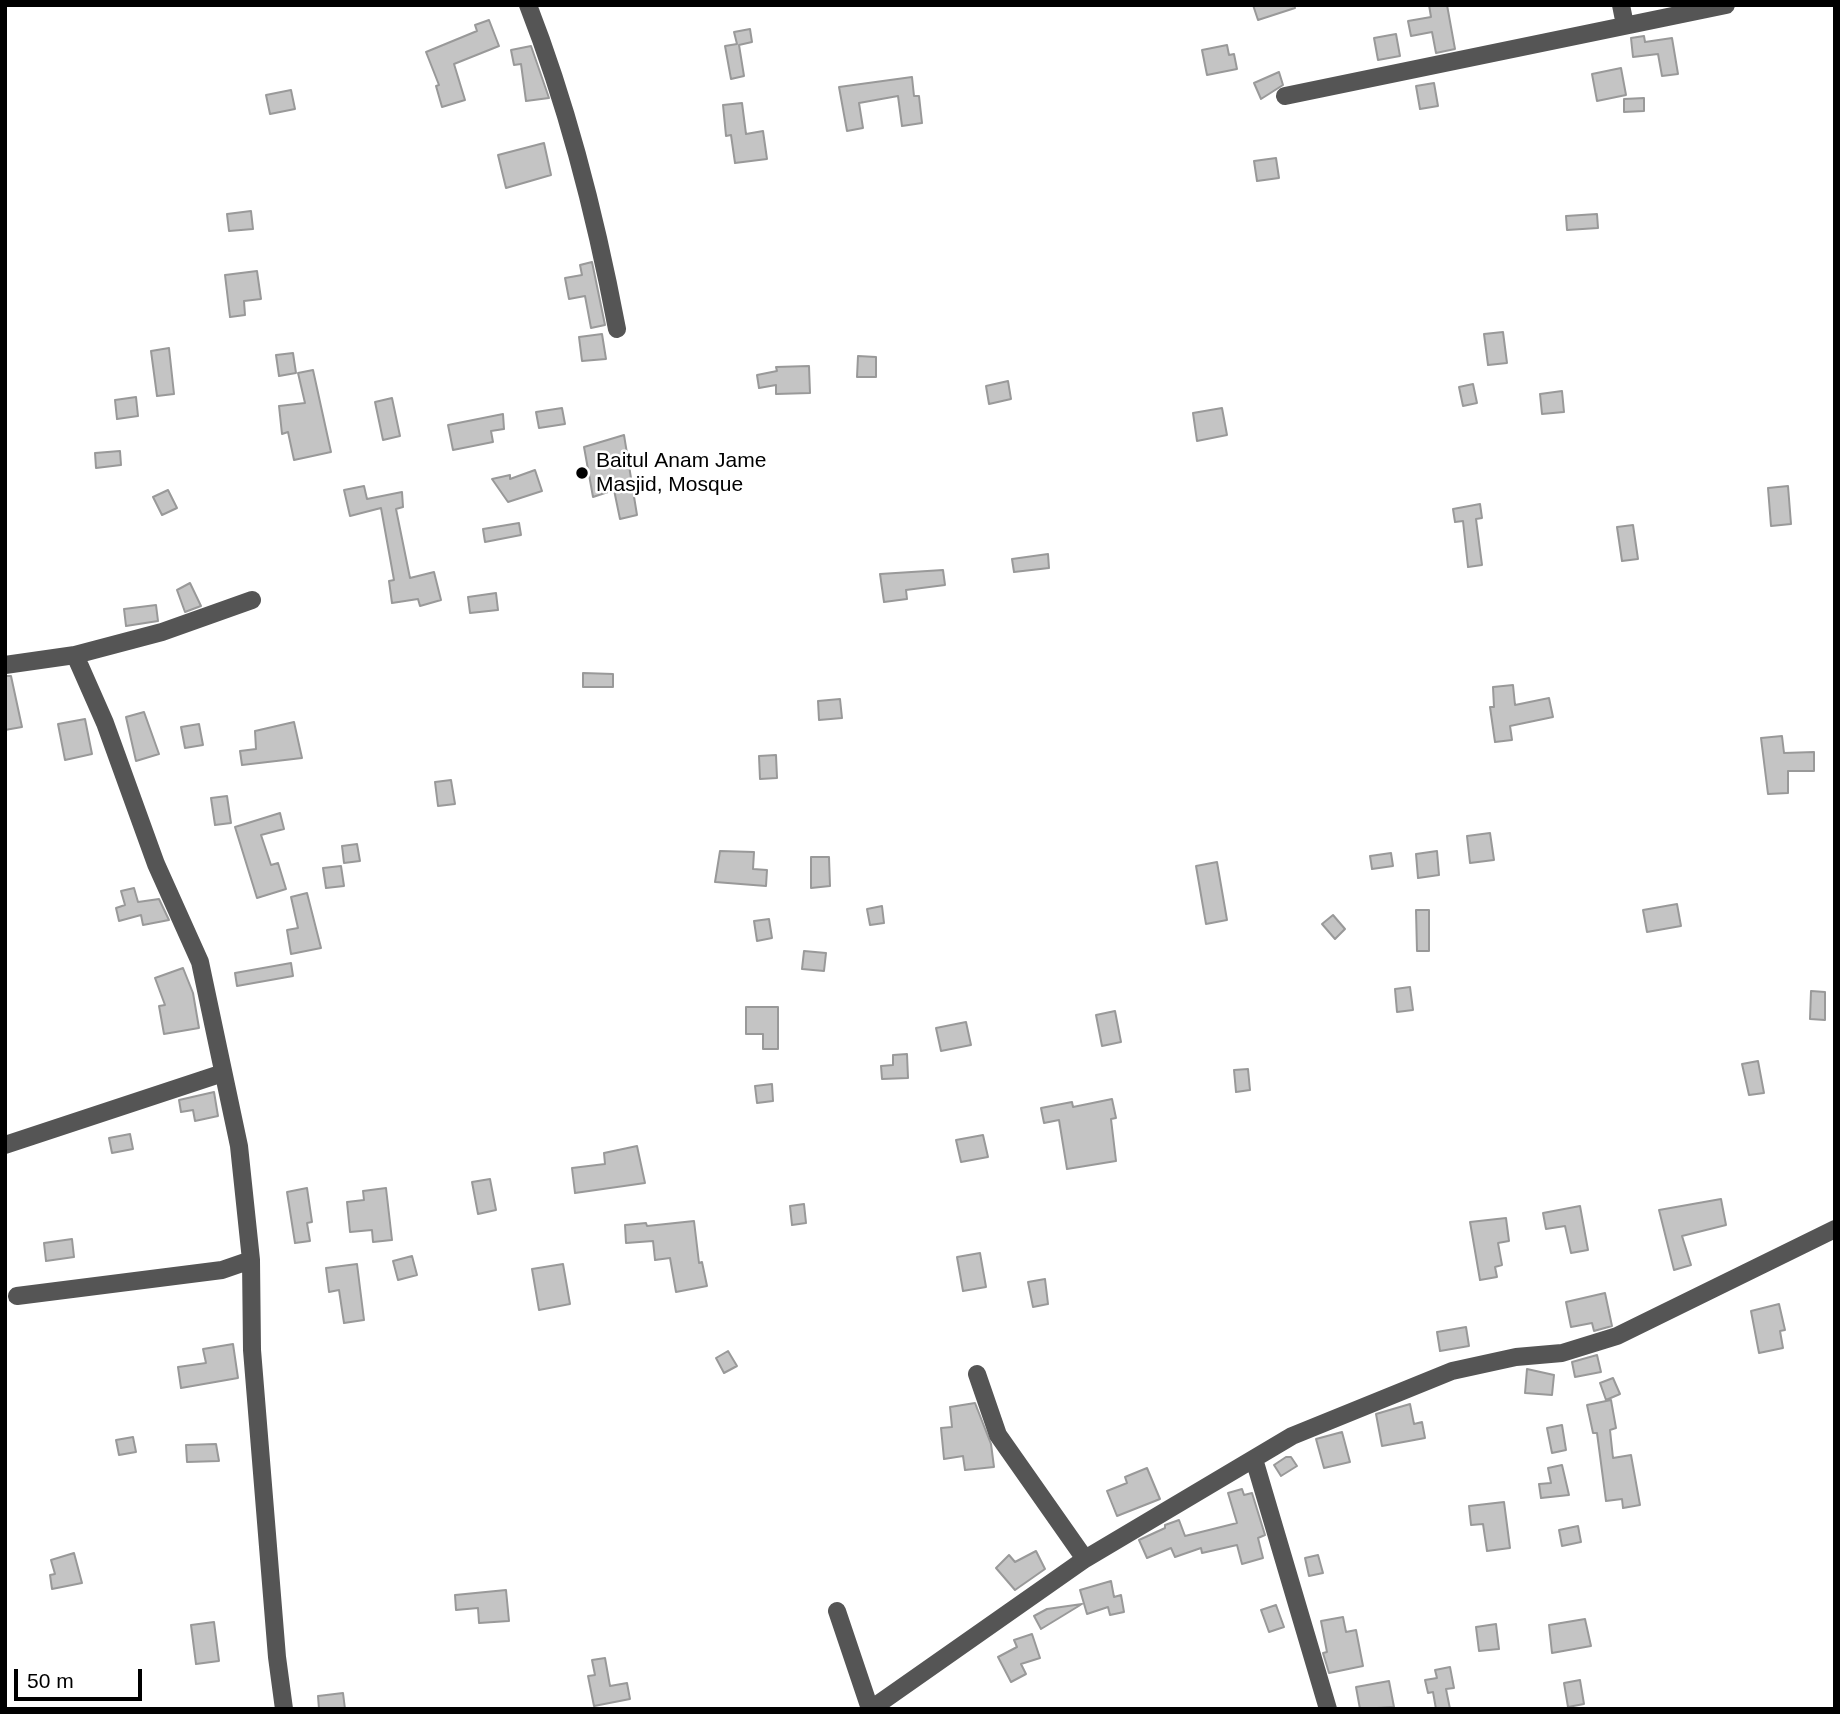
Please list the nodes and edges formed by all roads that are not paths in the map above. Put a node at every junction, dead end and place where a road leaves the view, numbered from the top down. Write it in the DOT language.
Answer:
graph roads {
  1 [pos="528,5"];
  2 [pos="1621,5"];
  3 [pos="1726,5"];
  4 [pos="1625,25"];
  5 [pos="1285,96"];
  6 [pos="617,329"];
  7 [pos="252,600"];
  8 [pos="75,655"];
  9 [pos="5,665"];
  10 [pos="223,1073"];
  11 [pos="5,1145"];
  12 [pos="1835,1229"];
  13 [pos="251,1260"];
  14 [pos="16,1296"];
  15 [pos="977,1374"];
  16 [pos="1254,1459"];
  17 [pos="1085,1559"];
  18 [pos="836,1611"];
  19 [pos="284,1709"];
  20 [pos="871,1709"];
  21 [pos="1328,1709"];
  1 -- 6 [label="street"];
  2 -- 4 [label="street"];
  3 -- 4 [label="street"];
  4 -- 5 [label="street"];
  7 -- 8 [label="street"];
  8 -- 9 [label="street"];
  8 -- 10 [label="street"];
  10 -- 11 [label="street"];
  10 -- 13 [label="street"];
  12 -- 16 [label="street"];
  13 -- 14 [label="street"];
  13 -- 19 [label="street"];
  15 -- 17 [label="street"];
  16 -- 17 [label="street"];
  16 -- 21 [label="street"];
  17 -- 20 [label="street"];
  18 -- 20 [label="street"];
}
